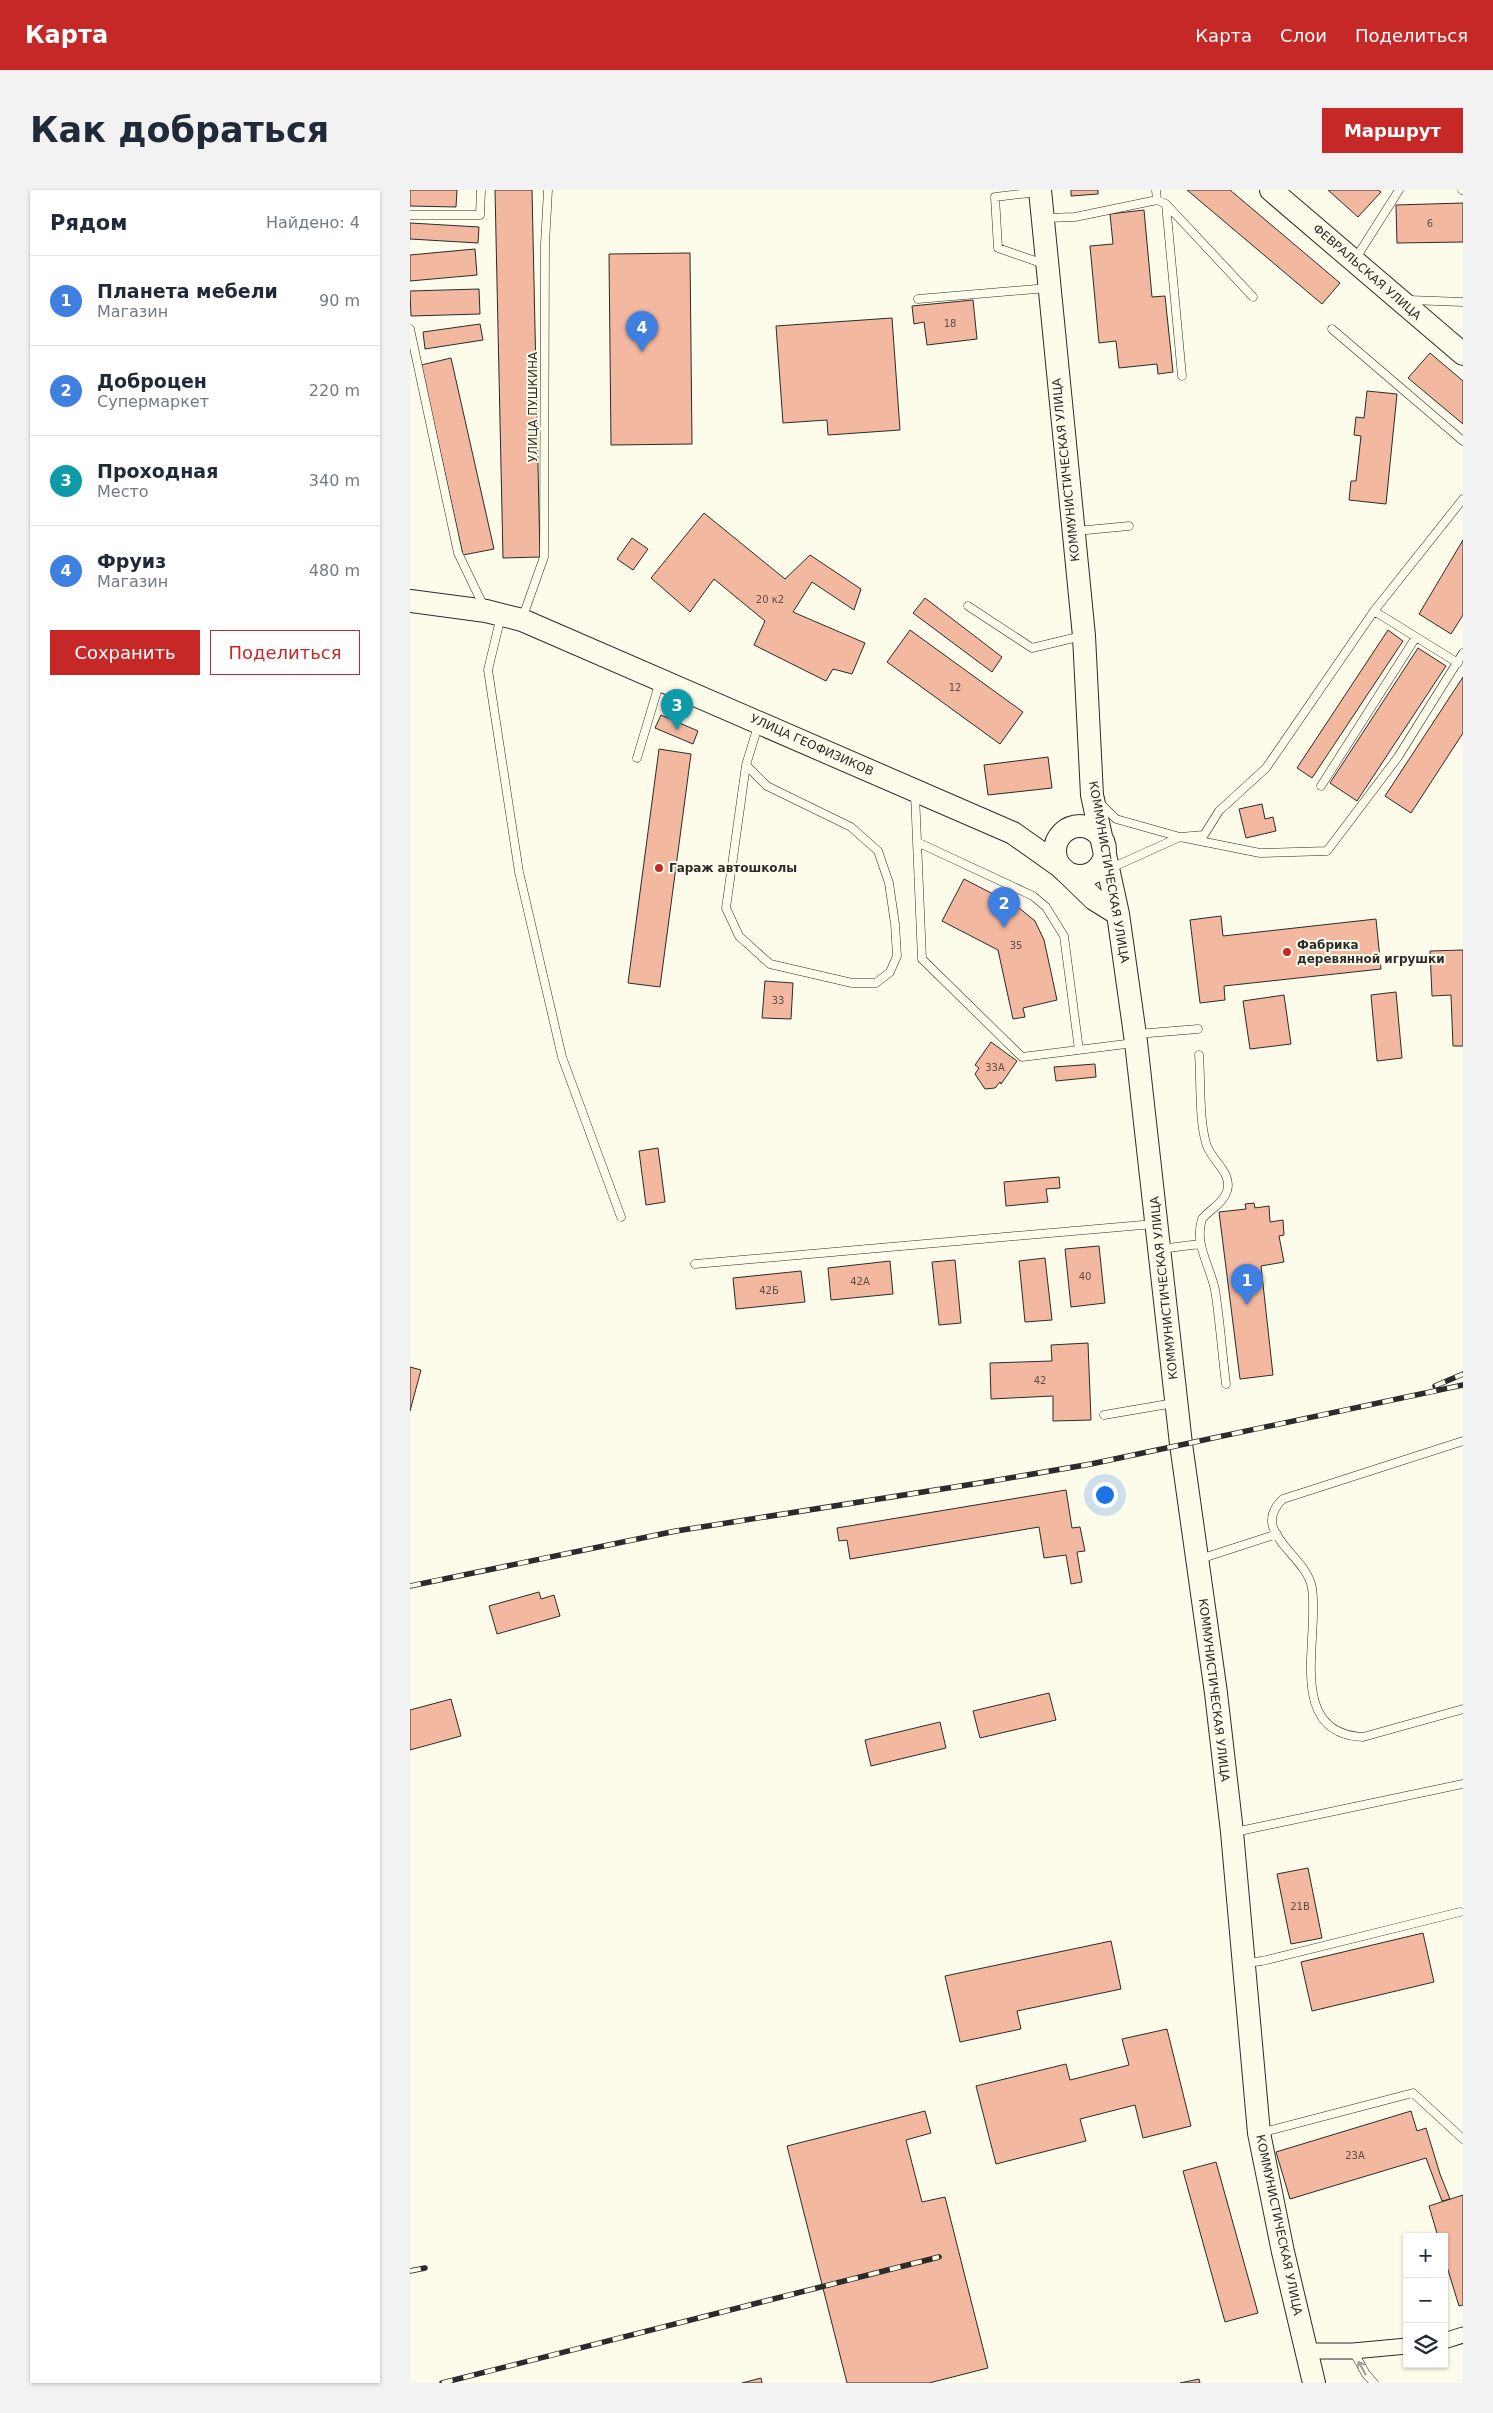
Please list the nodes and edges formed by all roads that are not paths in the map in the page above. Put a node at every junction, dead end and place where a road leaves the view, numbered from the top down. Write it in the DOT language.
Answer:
graph roads {
  1 [pos="480,190"];
  2 [pos="548,190"];
  3 [pos="1156,190"];
  4 [pos="1271,190"];
  5 [pos="1399,190"];
  6 [pos="1040,191"];
  7 [pos="1157,200"];
  8 [pos="1166,204"];
  9 [pos="410,215"];
  10 [pos="1043,218"];
  11 [pos="1354,260"];
  12 [pos="1046,265"];
  13 [pos="1048,288"];
  14 [pos="1253,297"];
  15 [pos="918,299"];
  16 [pos="1399,300"];
  17 [pos="1463,302"];
  18 [pos="410,329"];
  19 [pos="1332,329"];
  20 [pos="1463,354"];
  21 [pos="1182,376"];
  22 [pos="1463,441"];
  23 [pos="1463,498"];
  24 [pos="1129,526"];
  25 [pos="1072,531"];
  26 [pos="410,589"];
  27 [pos="410,601"];
  28 [pos="968,606"];
  29 [pos="1374,611"];
  30 [pos="503,615"];
  31 [pos="1084,636"];
  32 [pos="1416,637"];
  33 [pos="1463,653"];
  34 [pos="1458,663"];
  35 [pos="660,679"];
  36 [pos="759,722"];
  37 [pos="637,758"];
  38 [pos="746,765"];
  39 [pos="1321,786"];
  40 [pos="915,790"];
  41 [pos="1092,795"];
  42 [pos="1067,830"];
  43 [pos="1013,833"];
  44 [pos="1180,837"];
  45 [pos="917,842"];
  46 [pos="1104,846"];
  47 [pos="1061,867"];
  48 [pos="1108,870"];
  49 [pos="1118,914"];
  50 [pos="1198,1029"];
  51 [pos="1136,1038"];
  52 [pos="1079,1050"];
  53 [pos="1199,1055"];
  54 [pos="621,1217"];
  55 [pos="1157,1224"];
  56 [pos="1200,1244"];
  57 [pos="1159,1249"];
  58 [pos="695,1264"];
  59 [pos="1226,1384"];
  60 [pos="1176,1403"];
  61 [pos="1104,1415"];
  62 [pos="1463,1440"];
  63 [pos="1277,1534"];
  64 [pos="1196,1560"];
  65 [pos="1463,1710"];
  66 [pos="1463,1784"];
  67 [pos="1232,1832"];
  68 [pos="1460,1912"];
  69 [pos="1242,1963"];
  70 [pos="1259,2133"];
  71 [pos="1463,2139"];
  72 [pos="1463,2335"];
  73 [pos="1448,2340"];
  74 [pos="1403,2346"];
  75 [pos="1307,2351"];
  76 [pos="1353,2351"];
  77 [pos="1314,2383"];
  78 [pos="1374,2383"];
  1 -- 9 [label="lane"];
  2 -- 30 [label="lane, УЛИЦА ПУШКИНА"];
  3 -- 7 [label="lane"];
  4 -- 11 [label="main road, ФЕВРАЛЬСКАЯ УЛИЦА"];
  5 -- 11 [label="lane"];
  6 -- 10 [label="main road, КОММУНИСТИЧЕСКАЯ УЛИЦА"];
  6 -- 12 [label="lane"];
  7 -- 8 [label="lane"];
  7 -- 10 [label="lane"];
  8 -- 14 [label="lane"];
  8 -- 21 [label="lane"];
  10 -- 12 [label="main road, КОММУНИСТИЧЕСКАЯ УЛИЦА"];
  11 -- 16 [label="main road, ФЕВРАЛЬСКАЯ УЛИЦА"];
  12 -- 13 [label="main road, КОММУНИСТИЧЕСКАЯ УЛИЦА"];
  13 -- 15 [label="lane"];
  13 -- 25 [label="main road, КОММУНИСТИЧЕСКАЯ УЛИЦА"];
  16 -- 17 [label="lane"];
  16 -- 20 [label="main road, ФЕВРАЛЬСКАЯ УЛИЦА"];
  18 -- 30 [label="lane"];
  19 -- 22 [label="lane"];
  23 -- 29 [label="lane"];
  24 -- 25 [label="lane"];
  25 -- 31 [label="main road, КОММУНИСТИЧЕСКАЯ УЛИЦА"];
  26 -- 30 [label="main road, УЛИЦА ГЕОФИЗИКОВ"];
  27 -- 30 [label="main road, УЛИЦА ГЕОФИЗИКОВ"];
  28 -- 31 [label="lane"];
  29 -- 32 [label="lane"];
  29 -- 44 [label="lane"];
  30 -- 35 [label="main road, УЛИЦА ГЕОФИЗИКОВ"];
  30 -- 54 [label="lane, УЛИЦА ПУШКИНА"];
  31 -- 41 [label="main road, КОММУНИСТИЧЕСКАЯ УЛИЦА"];
  32 -- 34 [label="lane"];
  32 -- 39 [label="lane"];
  33 -- 34 [label="lane"];
  34 -- 44 [label="lane"];
  35 -- 36 [label="main road, УЛИЦА ГЕОФИЗИКОВ"];
  35 -- 37 [label="lane"];
  36 -- 38 [label="lane"];
  36 -- 40 [label="main road, УЛИЦА ГЕОФИЗИКОВ"];
  38 -- 38 [label="lane"];
  40 -- 43 [label="main road, УЛИЦА ГЕОФИЗИКОВ"];
  40 -- 45 [label="lane"];
  41 -- 42 [label="main road"];
  41 -- 44 [label="lane"];
  41 -- 46 [label="main road, КОММУНИСТИЧЕСКАЯ УЛИЦА"];
  42 -- 43 [label="main road"];
  42 -- 46 [label="main road"];
  42 -- 47 [label="main road"];
  43 -- 47 [label="main road, УЛИЦА ГЕОФИЗИКОВ"];
  44 -- 48 [label="lane"];
  45 -- 52 [label="lane"];
  45 -- 52 [label="lane"];
  46 -- 47 [label="main road"];
  46 -- 48 [label="main road, КОММУНИСТИЧЕСКАЯ УЛИЦА"];
  47 -- 49 [label="main road, УЛИЦА ГЕОФИЗИКОВ"];
  48 -- 49 [label="main road, КОММУНИСТИЧЕСКАЯ УЛИЦА"];
  49 -- 51 [label="main road, КОММУНИСТИЧЕСКАЯ УЛИЦА"];
  50 -- 51 [label="lane"];
  51 -- 52 [label="lane"];
  51 -- 55 [label="main road, КОММУНИСТИЧЕСКАЯ УЛИЦА"];
  53 -- 56 [label="lane"];
  55 -- 57 [label="main road, КОММУНИСТИЧЕСКАЯ УЛИЦА"];
  55 -- 58 [label="lane"];
  56 -- 57 [label="lane"];
  56 -- 59 [label="lane"];
  57 -- 60 [label="main road, КОММУНИСТИЧЕСКАЯ УЛИЦА"];
  60 -- 61 [label="lane"];
  60 -- 64 [label="main road, КОММУНИСТИЧЕСКАЯ УЛИЦА"];
  62 -- 63 [label="lane"];
  63 -- 64 [label="lane"];
  63 -- 65 [label="lane"];
  64 -- 67 [label="main road, КОММУНИСТИЧЕСКАЯ УЛИЦА"];
  66 -- 67 [label="lane"];
  67 -- 69 [label="main road, КОММУНИСТИЧЕСКАЯ УЛИЦА"];
  68 -- 69 [label="lane"];
  69 -- 70 [label="main road, КОММУНИСТИЧЕСКАЯ УЛИЦА"];
  70 -- 71 [label="lane"];
  70 -- 75 [label="main road, КОММУНИСТИЧЕСКАЯ УЛИЦА"];
  72 -- 73 [label="street"];
  74 -- 76 [label="street"];
  75 -- 76 [label="street"];
  75 -- 77 [label="main road, КОММУНИСТИЧЕСКАЯ УЛИЦА"];
  78 -- 76 [label="lane, one-way"];
}
